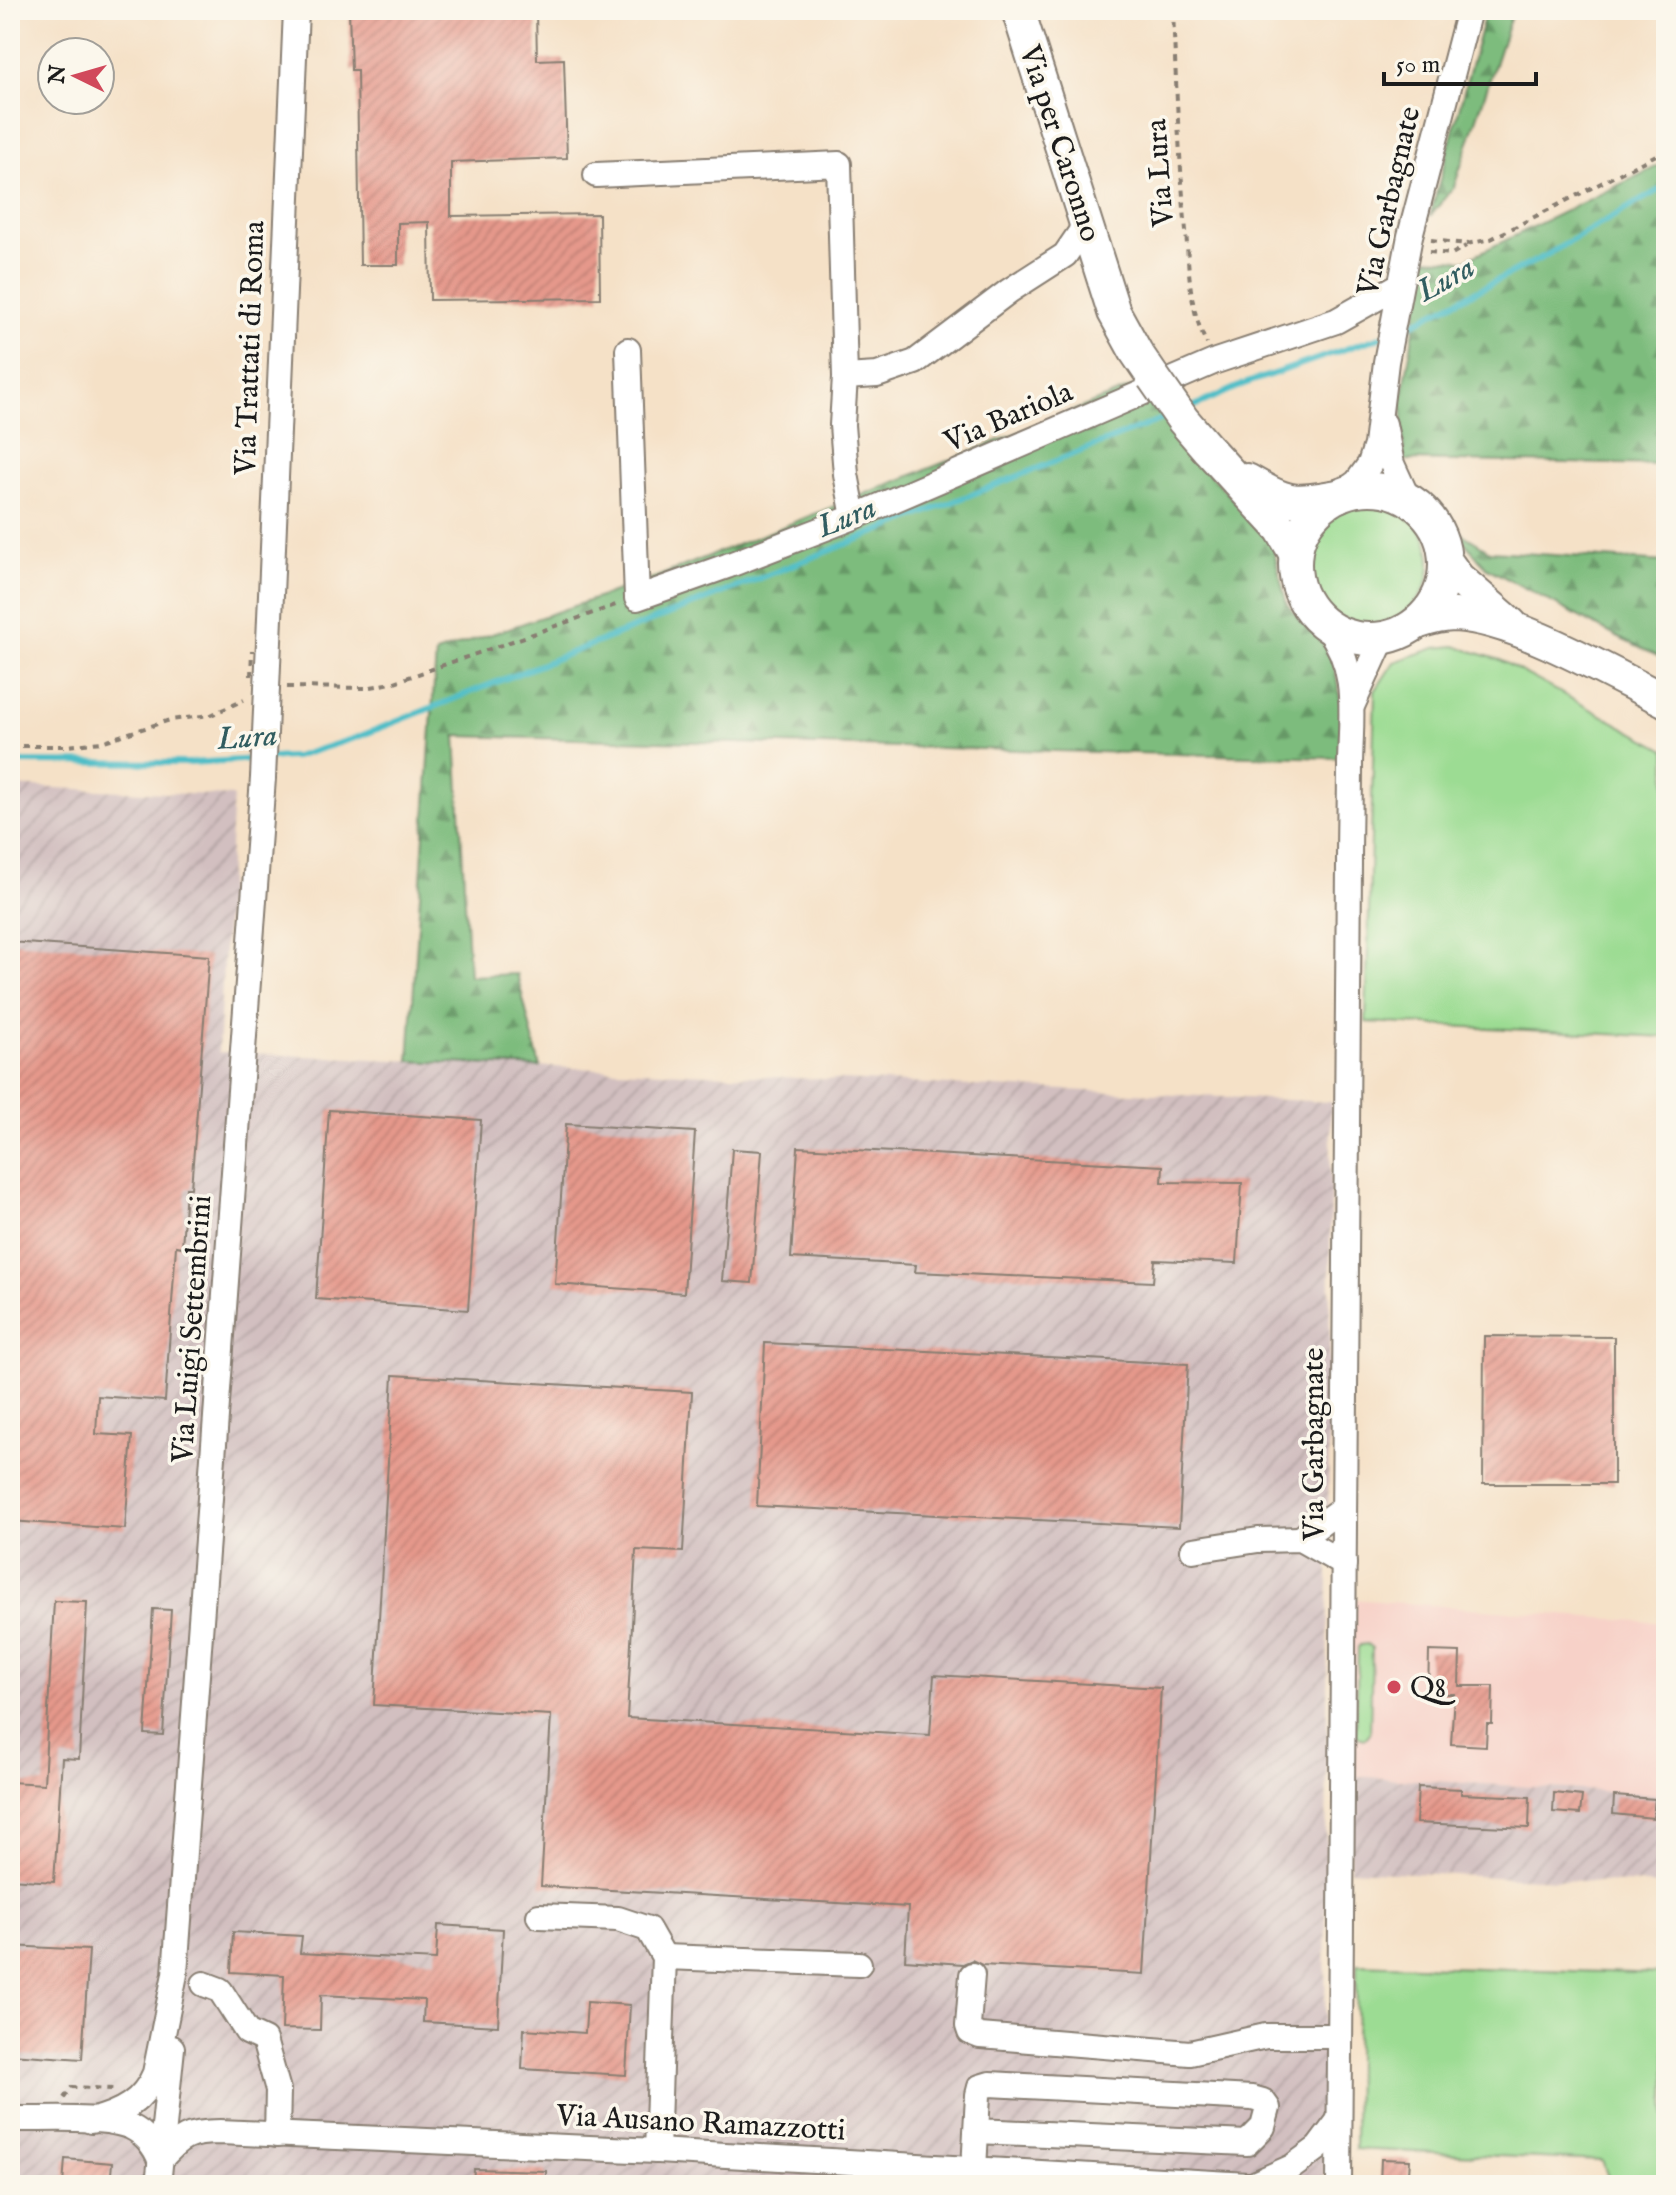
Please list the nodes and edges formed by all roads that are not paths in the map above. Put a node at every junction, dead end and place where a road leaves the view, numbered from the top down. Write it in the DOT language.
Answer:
graph roads {
  1 [pos="296,10"];
  2 [pos="1018,10"];
  3 [pos="1469,10"];
  4 [pos="596,175"];
  5 [pos="1085,218"];
  6 [pos="1045,268"];
  7 [pos="1104,277"];
  8 [pos="1400,285"];
  9 [pos="628,350"];
  10 [pos="845,377"];
  11 [pos="1382,410"];
  12 [pos="1218,459"];
  13 [pos="1338,496"];
  14 [pos="1408,499"];
  15 [pos="854,517"];
  16 [pos="1295,553"];
  17 [pos="1445,560"];
  18 [pos="1419,622"];
  19 [pos="1327,627"];
  20 [pos="1517,629"];
  21 [pos="1383,638"];
  22 [pos="267,688"];
  23 [pos="1666,701"];
  24 [pos="1353,704"];
  25 [pos="1344,1507"];
  26 [pos="1300,1539"];
  27 [pos="1193,1550"];
  28 [pos="1344,1564"];
  29 [pos="539,1916"];
  30 [pos="664,1957"];
  31 [pos="859,1964"];
  32 [pos="175,1974"];
  33 [pos="972,1975"];
  34 [pos="204,1984"];
  35 [pos="1340,2036"];
  36 [pos="10,2119"];
  37 [pos="1339,2120"];
  38 [pos="91,2121"];
  39 [pos="977,2131"];
  40 [pos="277,2135"];
  41 [pos="657,2151"];
  42 [pos="160,2160"];
  43 [pos="974,2169"];
  44 [pos="158,2185"];
  45 [pos="1250,2185"];
  46 [pos="1339,2185"];
  1 -- 22 [label="street, Via Trattati di Roma"];
  2 -- 5 [label="main road, Via per Caronno"];
  3 -- 8 [label="street, Via Garbagnate"];
  4 -- 10 [label="street"];
  5 -- 6 [label="street"];
  5 -- 7 [label="main road, Via per Caronno"];
  6 -- 7 [label="street"];
  6 -- 10 [label="street"];
  7 -- 12 [label="main road, Via per Caronno, bridge"];
  8 -- 11 [label="street, Via Garbagnate"];
  8 -- 15 [label="street, Via Bariola"];
  9 -- 15 [label="street, Via Bariola"];
  10 -- 15 [label="street"];
  11 -- 13 [label="street, Via Garbagnate"];
  11 -- 14 [label="street, Via Garbagnate"];
  12 -- 13 [label="main road"];
  12 -- 16 [label="main road"];
  13 -- 14 [label="main road"];
  13 -- 16 [label="main road"];
  14 -- 17 [label="main road"];
  16 -- 19 [label="main road"];
  17 -- 18 [label="main road"];
  17 -- 20 [label="main road"];
  18 -- 20 [label="main road"];
  18 -- 21 [label="main road"];
  19 -- 21 [label="main road"];
  19 -- 24 [label="street, Via Garbagnate"];
  20 -- 23 [label="main road"];
  21 -- 24 [label="street, Via Garbagnate"];
  22 -- 32 [label="street, Via Luigi Settembrini, bridge"];
  24 -- 25 [label="street, Via Garbagnate"];
  25 -- 26 [label="street"];
  25 -- 28 [label="street, Via Garbagnate"];
  26 -- 27 [label="street"];
  26 -- 28 [label="street"];
  28 -- 35 [label="street, Via Garbagnate"];
  29 -- 30 [label="street"];
  30 -- 31 [label="street"];
  30 -- 41 [label="street"];
  32 -- 38 [label="street, Via Luigi Settembrini"];
  32 -- 42 [label="street, Via Luigi Settembrini"];
  33 -- 35 [label="street"];
  34 -- 40 [label="street"];
  35 -- 37 [label="street, Via Garbagnate"];
  36 -- 38 [label="street"];
  37 -- 45 [label="street, Via Ausano Ramazzotti"];
  37 -- 46 [label="street, Via Garbagnate"];
  38 -- 42 [label="street"];
  39 -- 39 [label="street"];
  39 -- 43 [label="street"];
  40 -- 41 [label="street, Via Ausano Ramazzotti"];
  40 -- 42 [label="street, Via Ausano Ramazzotti"];
  41 -- 43 [label="street, Via Ausano Ramazzotti"];
  42 -- 44 [label="street, Via Luigi Settembrini"];
  43 -- 45 [label="street, Via Ausano Ramazzotti"];
}
